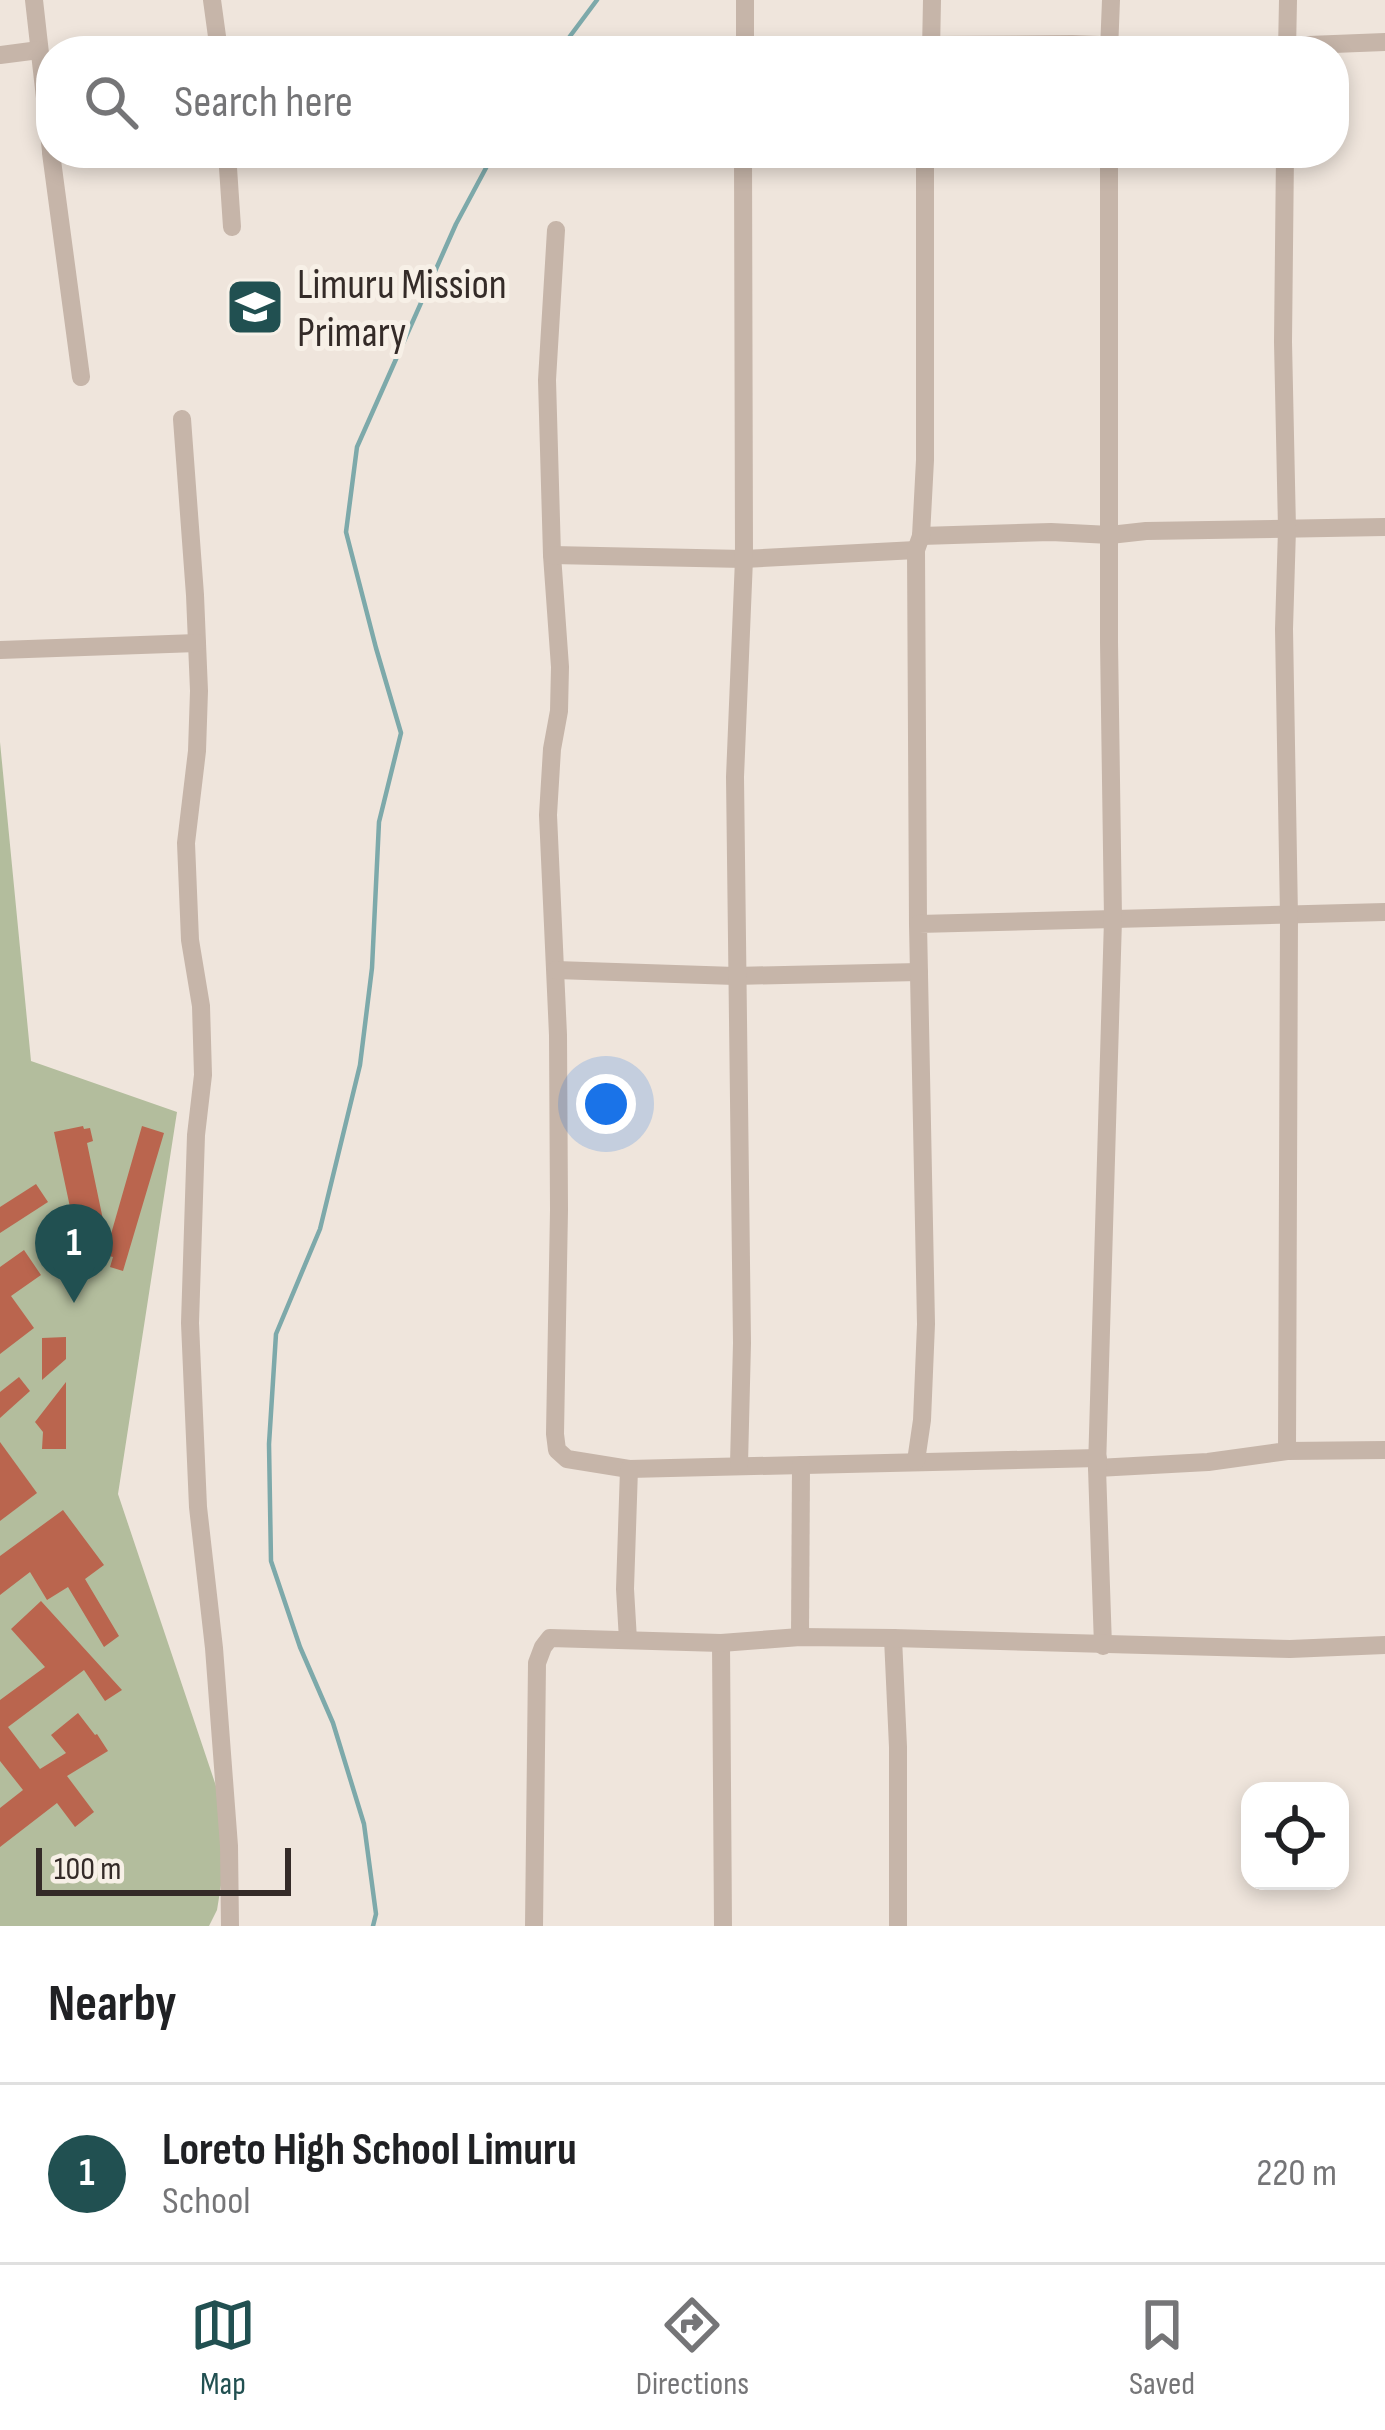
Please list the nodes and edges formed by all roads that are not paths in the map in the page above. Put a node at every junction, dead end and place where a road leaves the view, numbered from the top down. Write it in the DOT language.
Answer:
graph roads {
  1 [pos="34,0"];
  2 [pos="212,0"];
  3 [pos="745,0"];
  4 [pos="932,0"];
  5 [pos="1111,0"];
  6 [pos="1288,0"];
  7 [pos="38,36"];
  8 [pos="217,36"];
  9 [pos="745,36"];
  10 [pos="931,36"];
  11 [pos="1110,36"];
  12 [pos="1287,36"];
  13 [pos="1385,42"];
  14 [pos="1349,45"];
  15 [pos="36,50"];
  16 [pos="0,55"];
  17 [pos="53,168"];
  18 [pos="227,168"];
  19 [pos="742,168"];
  20 [pos="925,168"];
  21 [pos="1109,168"];
  22 [pos="1285,168"];
  23 [pos="232,227"];
  24 [pos="556,230"];
  25 [pos="81,377"];
  26 [pos="182,419"];
  27 [pos="1385,527"];
  28 [pos="1287,529"];
  29 [pos="1109,535"];
  30 [pos="919,543"];
  31 [pos="552,555"];
  32 [pos="743,559"];
  33 [pos="197,643"];
  34 [pos="0,650"];
  35 [pos="1385,913"];
  36 [pos="1289,916"];
  37 [pos="1113,919"];
  38 [pos="918,923"];
  39 [pos="556,970"];
  40 [pos="919,972"];
  41 [pos="736,976"];
  42 [pos="1385,1450"];
  43 [pos="1287,1451"];
  44 [pos="916,1460"];
  45 [pos="1098,1463"];
  46 [pos="740,1464"];
  47 [pos="801,1465"];
  48 [pos="629,1469"];
  49 [pos="800,1637"];
  50 [pos="893,1638"];
  51 [pos="628,1640"];
  52 [pos="721,1643"];
  53 [pos="1385,1645"];
  54 [pos="1102,1646"];
  55 [pos="230,1926"];
  56 [pos="534,1926"];
  57 [pos="723,1926"];
  58 [pos="898,1926"];
  1 -- 7 [label="street"];
  2 -- 8 [label="street"];
  3 -- 9 [label="street"];
  4 -- 10 [label="street"];
  5 -- 11 [label="street"];
  6 -- 12 [label="street"];
  13 -- 14 [label="street"];
  15 -- 16 [label="street"];
  17 -- 25 [label="street"];
  18 -- 23 [label="street"];
  19 -- 32 [label="street"];
  20 -- 30 [label="street"];
  21 -- 29 [label="street"];
  22 -- 28 [label="street"];
  24 -- 31 [label="street"];
  26 -- 33 [label="street"];
  27 -- 28 [label="street"];
  28 -- 29 [label="street"];
  28 -- 36 [label="street"];
  29 -- 30 [label="street"];
  29 -- 37 [label="street"];
  30 -- 32 [label="street"];
  30 -- 38 [label="street"];
  31 -- 32 [label="street"];
  31 -- 39 [label="street"];
  32 -- 41 [label="street"];
  33 -- 34 [label="street"];
  33 -- 55 [label="street"];
  35 -- 36 [label="street"];
  36 -- 37 [label="street"];
  36 -- 43 [label="street"];
  37 -- 38 [label="street"];
  37 -- 45 [label="street"];
  38 -- 40 [label="street"];
  39 -- 41 [label="street"];
  39 -- 48 [label="street"];
  40 -- 41 [label="street"];
  40 -- 44 [label="street"];
  41 -- 46 [label="street"];
  42 -- 43 [label="street"];
  43 -- 45 [label="street"];
  44 -- 45 [label="street"];
  44 -- 47 [label="street"];
  45 -- 54 [label="street"];
  46 -- 47 [label="street"];
  46 -- 48 [label="street"];
  47 -- 49 [label="street"];
  48 -- 51 [label="street"];
  49 -- 50 [label="street"];
  49 -- 52 [label="street"];
  50 -- 54 [label="street"];
  50 -- 58 [label="street"];
  51 -- 52 [label="street"];
  51 -- 56 [label="street"];
  52 -- 57 [label="street"];
  53 -- 54 [label="street"];
}
